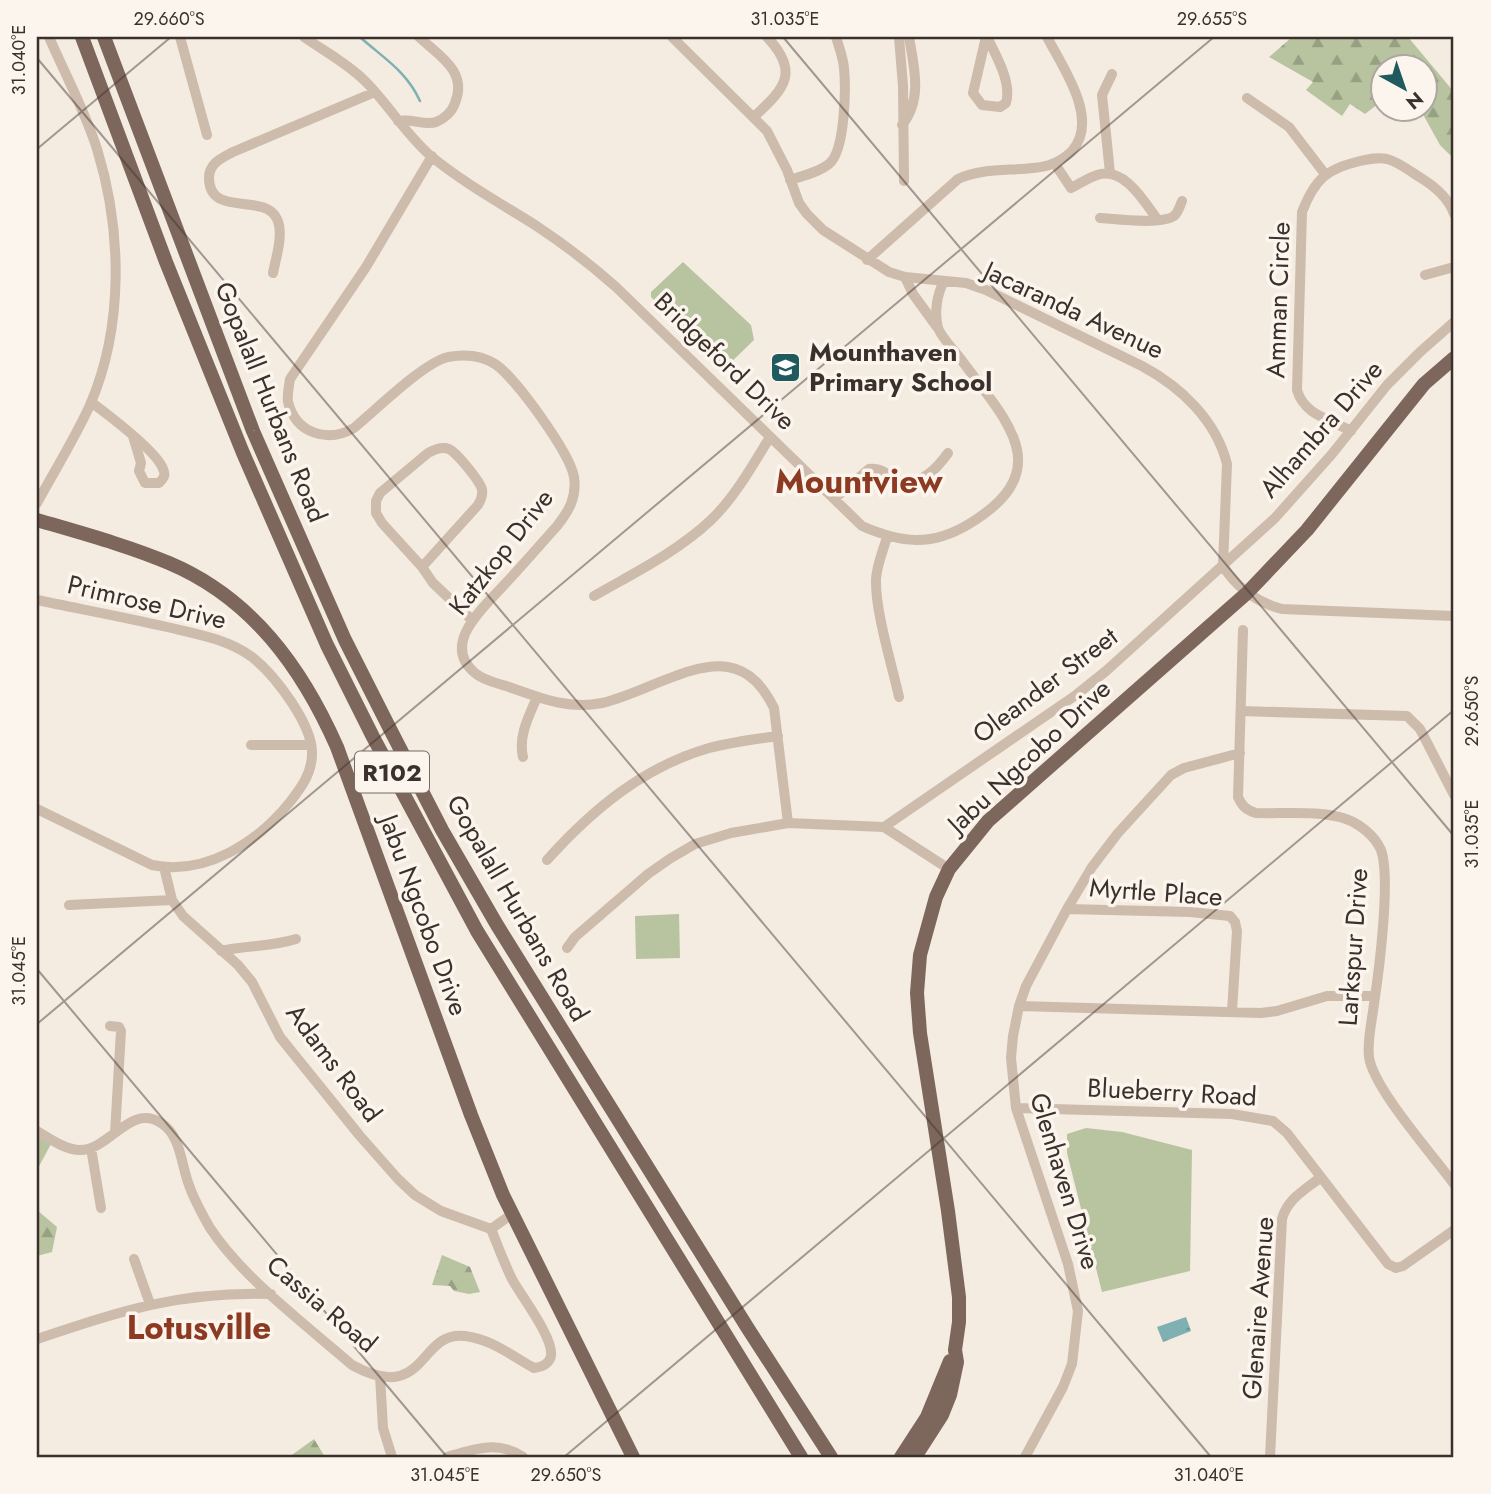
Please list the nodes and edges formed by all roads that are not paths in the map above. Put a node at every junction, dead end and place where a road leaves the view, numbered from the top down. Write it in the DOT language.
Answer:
graph roads {
  1 [pos="49,37"];
  2 [pos="82,37"];
  3 [pos="104,37"];
  4 [pos="180,37"];
  5 [pos="304,37"];
  6 [pos="419,37"];
  7 [pos="672,37"];
  8 [pos="767,37"];
  9 [pos="836,37"];
  10 [pos="899,37"];
  11 [pos="909,37"];
  12 [pos="986,37"];
  13 [pos="1047,37"];
  14 [pos="1112,74"];
  15 [pos="374,92"];
  16 [pos="1247,98"];
  17 [pos="755,116"];
  18 [pos="398,121"];
  19 [pos="902,125"];
  20 [pos="207,135"];
  21 [pos="432,156"];
  22 [pos="1055,164"];
  23 [pos="1110,173"];
  24 [pos="1325,174"];
  25 [pos="790,180"];
  26 [pos="904,181"];
  27 [pos="1182,201"];
  28 [pos="1454,214"];
  29 [pos="1100,218"];
  30 [pos="1157,219"];
  31 [pos="886,242"];
  32 [pos="853,250"];
  33 [pos="867,260"];
  34 [pos="1454,267"];
  35 [pos="889,272"];
  36 [pos="273,273"];
  37 [pos="1424,275"];
  38 [pos="905,277"];
  39 [pos="944,281"];
  40 [pos="1454,322"];
  41 [pos="939,330"];
  42 [pos="1454,358"];
  43 [pos="91,402"];
  44 [pos="1351,431"];
  45 [pos="133,436"];
  46 [pos="770,437"];
  47 [pos="947,453"];
  48 [pos="834,499"];
  49 [pos="37,503"];
  50 [pos="37,520"];
  51 [pos="887,537"];
  52 [pos="1223,566"];
  53 [pos="422,567"];
  54 [pos="1247,593"];
  55 [pos="594,596"];
  56 [pos="37,600"];
  57 [pos="1454,616"];
  58 [pos="472,621"];
  59 [pos="1243,629"];
  60 [pos="537,697"];
  61 [pos="899,698"];
  62 [pos="1241,711"];
  63 [pos="778,736"];
  64 [pos="251,745"];
  65 [pos="311,745"];
  66 [pos="1240,753"];
  67 [pos="523,757"];
  68 [pos="1451,780"];
  69 [pos="1454,795"];
  70 [pos="37,809"];
  71 [pos="788,823"];
  72 [pos="884,827"];
  73 [pos="547,860"];
  74 [pos="164,867"];
  75 [pos="949,869"];
  76 [pos="173,900"];
  77 [pos="69,905"];
  78 [pos="1067,909"];
  79 [pos="296,939"];
  80 [pos="567,948"];
  81 [pos="221,951"];
  82 [pos="1375,996"];
  83 [pos="1019,1006"];
  84 [pos="1232,1011"];
  85 [pos="110,1026"];
  86 [pos="1016,1108"];
  87 [pos="37,1130"];
  88 [pos="115,1133"];
  89 [pos="91,1148"];
  90 [pos="1321,1177"];
  91 [pos="1454,1184"];
  92 [pos="101,1208"];
  93 [pos="512,1214"];
  94 [pos="491,1228"];
  95 [pos="1454,1230"];
  96 [pos="134,1259"];
  97 [pos="271,1294"];
  98 [pos="150,1304"];
  99 [pos="37,1339"];
  100 [pos="956,1350"];
  101 [pos="380,1376"];
  102 [pos="799,1454"];
  103 [pos="918,1455"];
  104 [pos="392,1457"];
  105 [pos="447,1457"];
  106 [pos="523,1457"];
  107 [pos="633,1457"];
  108 [pos="831,1457"];
  109 [pos="901,1457"];
  110 [pos="1025,1457"];
  111 [pos="1270,1457"];
  1 -- 43 [label="street"];
  2 -- 102 [label="main road, Gopalall Hurbans Road / R102"];
  3 -- 108 [label="main road, Gopalall Hurbans Road / R102"];
  4 -- 20 [label="street"];
  5 -- 15 [label="street, Bridgeford Drive"];
  6 -- 18 [label="street"];
  7 -- 17 [label="street, Jacaranda Avenue"];
  8 -- 17 [label="street"];
  9 -- 25 [label="street"];
  10 -- 19 [label="street"];
  11 -- 19 [label="street"];
  12 -- 12 [label="street"];
  13 -- 22 [label="street"];
  14 -- 23 [label="street"];
  15 -- 18 [label="street, Bridgeford Drive"];
  15 -- 36 [label="street"];
  16 -- 24 [label="street"];
  17 -- 25 [label="street, Jacaranda Avenue"];
  18 -- 21 [label="street, Bridgeford Drive"];
  19 -- 26 [label="street"];
  21 -- 46 [label="street, Bridgeford Drive"];
  21 -- 58 [label="street, Katzkop Drive"];
  22 -- 23 [label="street"];
  22 -- 31 [label="street"];
  23 -- 30 [label="street"];
  24 -- 28 [label="street"];
  24 -- 44 [label="street, Amman Circle"];
  25 -- 32 [label="street, Jacaranda Avenue"];
  27 -- 30 [label="street"];
  29 -- 30 [label="street"];
  31 -- 32 [label="street"];
  31 -- 33 [label="street"];
  31 -- 35 [label="street"];
  32 -- 33 [label="street, Jacaranda Avenue"];
  33 -- 35 [label="street, Jacaranda Avenue"];
  34 -- 37 [label="street"];
  35 -- 38 [label="street, Jacaranda Avenue"];
  38 -- 39 [label="street, Jacaranda Avenue"];
  38 -- 41 [label="street, Bridgeford Drive"];
  39 -- 41 [label="street"];
  39 -- 52 [label="street, Jacaranda Avenue"];
  40 -- 44 [label="street, Alhambra Drive"];
  41 -- 51 [label="street, Bridgeford Drive"];
  42 -- 54 [label="main road, Jabu Ngcobo Drive"];
  43 -- 45 [label="street"];
  43 -- 49 [label="street"];
  44 -- 52 [label="street, Alhambra Drive"];
  46 -- 48 [label="street, Bridgeford Drive"];
  46 -- 55 [label="street"];
  47 -- 48 [label="street"];
  48 -- 51 [label="street, Bridgeford Drive"];
  50 -- 93 [label="main road, Jabu Ngcobo Drive"];
  51 -- 61 [label="street"];
  52 -- 54 [label="street"];
  52 -- 72 [label="street, Oleander Street"];
  53 -- 53 [label="street"];
  53 -- 58 [label="street"];
  54 -- 57 [label="street"];
  54 -- 75 [label="main road, Jabu Ngcobo Drive"];
  56 -- 65 [label="street, Primrose Drive"];
  58 -- 60 [label="street, Katzkop Drive"];
  59 -- 62 [label="street, Larkspur Drive"];
  60 -- 63 [label="street, Katzkop Drive"];
  60 -- 67 [label="street"];
  62 -- 66 [label="street, Larkspur Drive"];
  62 -- 68 [label="street"];
  63 -- 71 [label="street, Katzkop Drive"];
  63 -- 73 [label="street"];
  64 -- 65 [label="street"];
  65 -- 74 [label="street"];
  66 -- 78 [label="street, Glenhaven Drive"];
  66 -- 82 [label="street, Larkspur Drive"];
  68 -- 69 [label="street"];
  70 -- 74 [label="street"];
  71 -- 72 [label="street"];
  71 -- 80 [label="street"];
  72 -- 75 [label="street"];
  74 -- 76 [label="street, Adams Road"];
  75 -- 100 [label="main road, Jabu Ngcobo Drive"];
  76 -- 77 [label="street"];
  76 -- 81 [label="street, Adams Road"];
  78 -- 83 [label="street, Glenhaven Drive"];
  78 -- 84 [label="street, Myrtle Place"];
  79 -- 81 [label="street"];
  81 -- 94 [label="street, Adams Road"];
  82 -- 84 [label="street"];
  82 -- 91 [label="street, Larkspur Drive"];
  83 -- 84 [label="street"];
  83 -- 86 [label="street, Glenhaven Drive"];
  85 -- 88 [label="street"];
  86 -- 90 [label="street, Blueberry Road"];
  86 -- 110 [label="street, Glenhaven Drive"];
  87 -- 89 [label="street"];
  88 -- 89 [label="street, Cassia Road"];
  88 -- 97 [label="street, Cassia Road"];
  89 -- 92 [label="street"];
  90 -- 95 [label="street, Blueberry Road"];
  90 -- 111 [label="street, Glenaire Avenue"];
  93 -- 94 [label="street"];
  93 -- 107 [label="main road, Jabu Ngcobo Drive"];
  94 -- 101 [label="street, Cassia Road"];
  96 -- 98 [label="street"];
  97 -- 98 [label="street"];
  97 -- 101 [label="street, Cassia Road"];
  98 -- 99 [label="street"];
  100 -- 103 [label="main road, Jabu Ngcobo Drive"];
  100 -- 109 [label="main road, Jabu Ngcobo Drive"];
  101 -- 104 [label="street"];
  105 -- 106 [label="street"];
}
